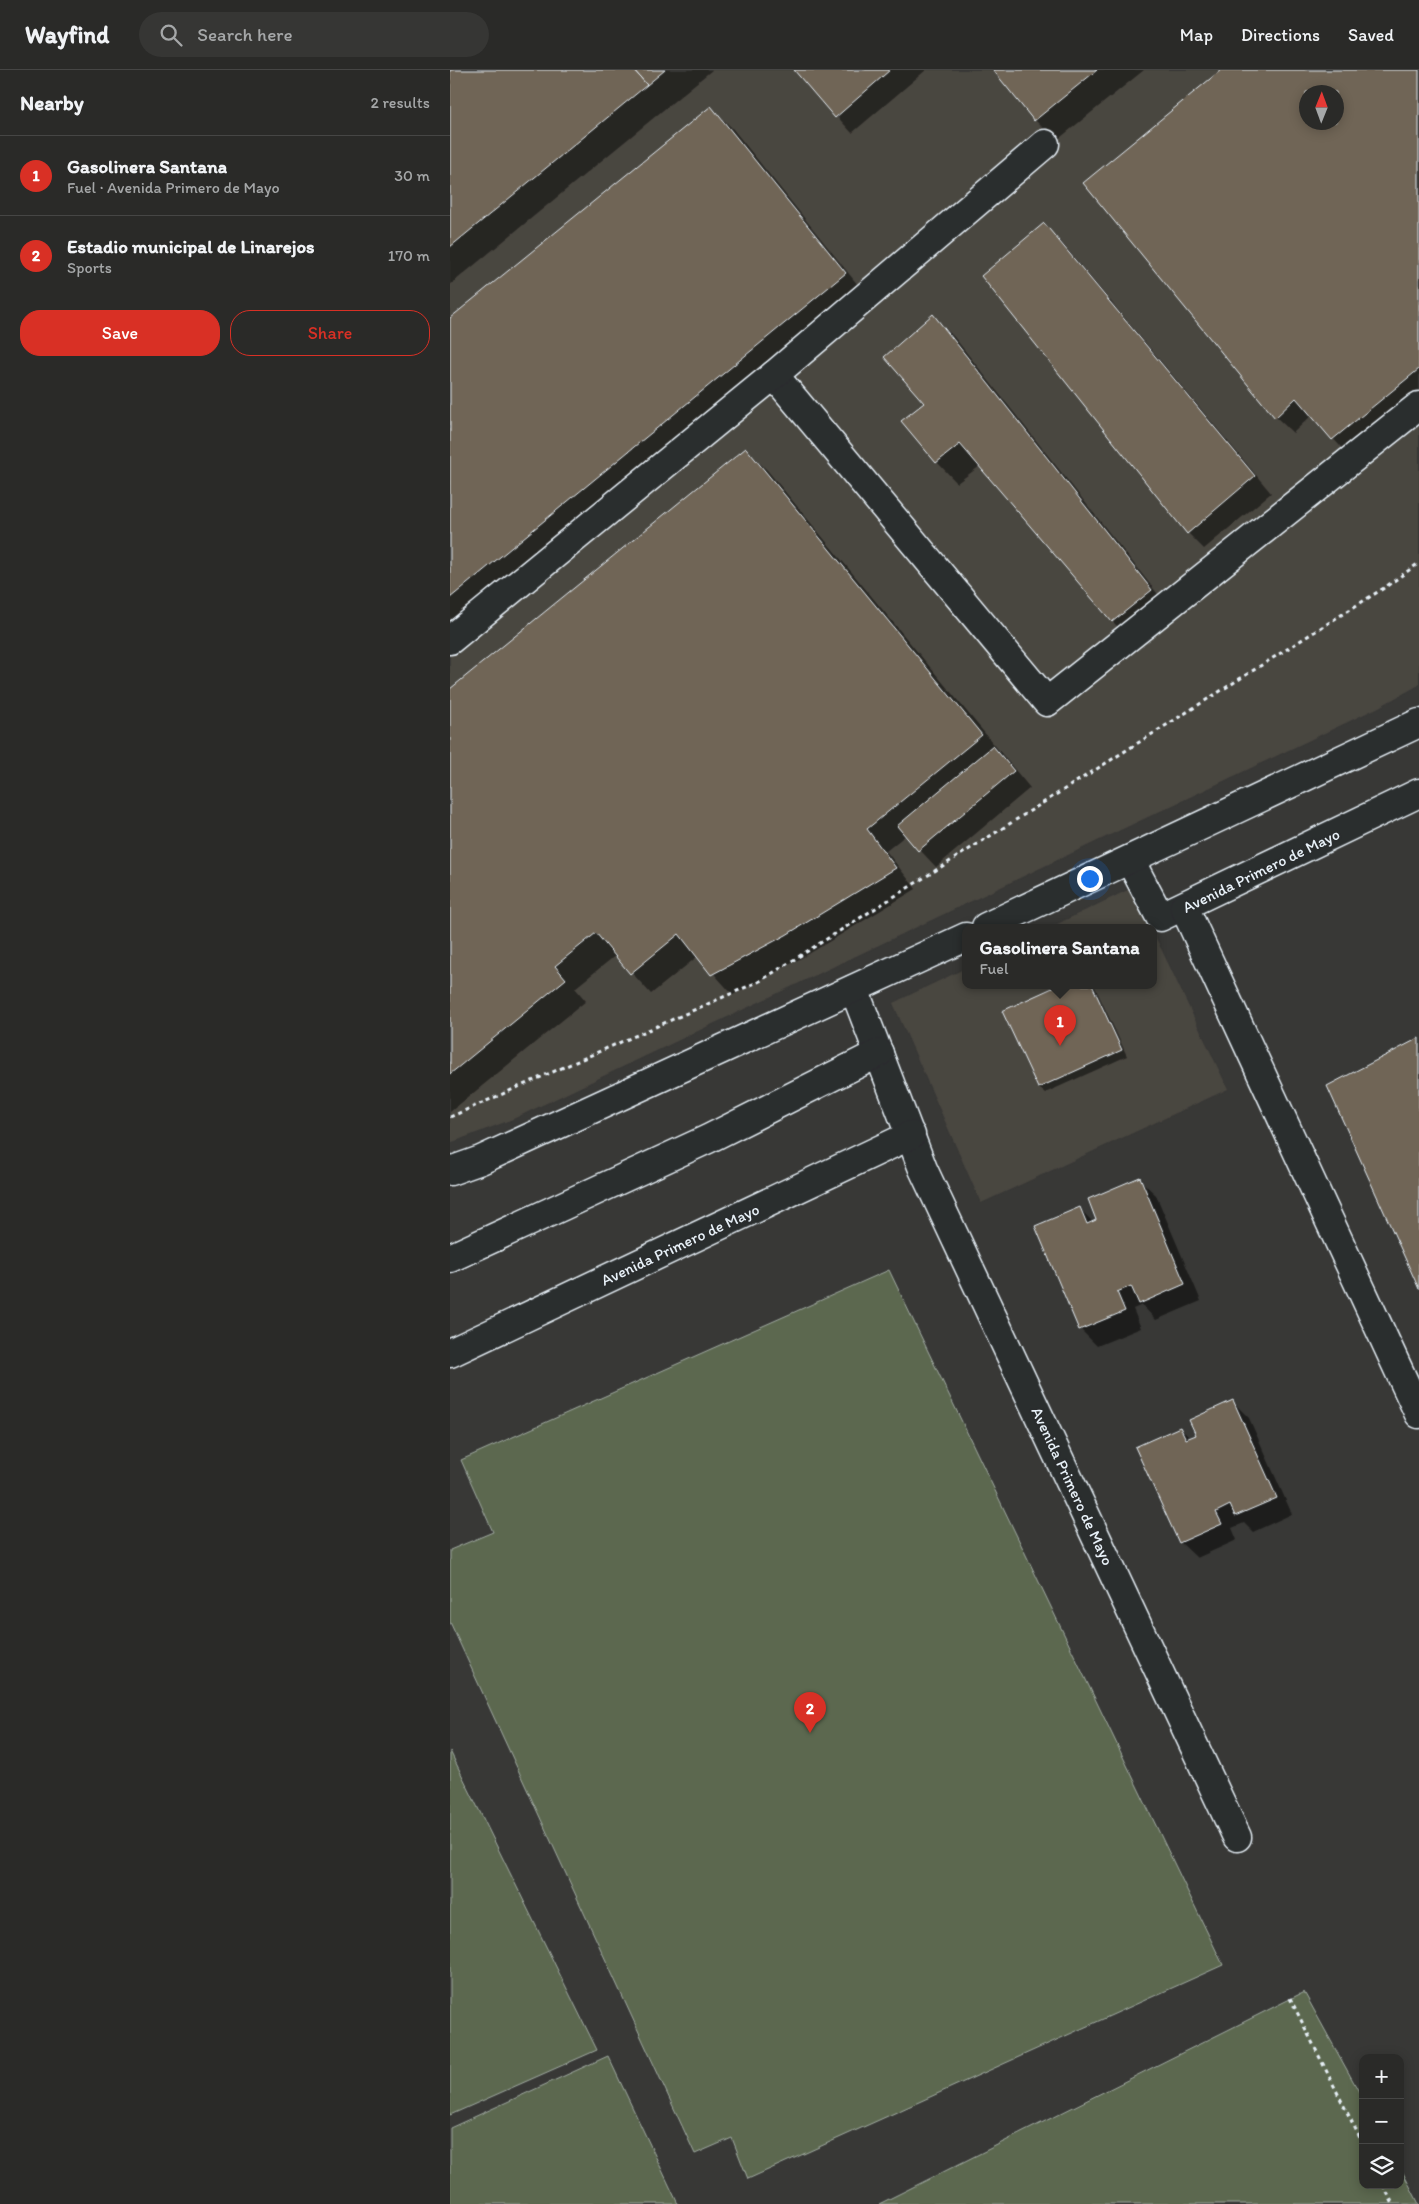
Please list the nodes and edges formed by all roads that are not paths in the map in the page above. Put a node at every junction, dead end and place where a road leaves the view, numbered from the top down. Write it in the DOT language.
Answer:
graph roads {
  1 [pos="1045,144"];
  2 [pos="774,375"];
  3 [pos="1419,406"];
  4 [pos="450,640"];
  5 [pos="1419,723"];
  6 [pos="1419,793"];
  7 [pos="1130,860"];
  8 [pos="1184,907"];
  9 [pos="992,924"];
  10 [pos="962,939"];
  11 [pos="854,989"];
  12 [pos="879,1053"];
  13 [pos="911,1135"];
  14 [pos="450,1171"];
  15 [pos="450,1258"];
  16 [pos="450,1353"];
  17 [pos="1419,1414"];
  18 [pos="1237,1836"];
  1 -- 2 [label="street"];
  2 -- 3 [label="street"];
  2 -- 4 [label="street"];
  5 -- 7 [label="street"];
  6 -- 8 [label="street, Avenida Primero de Mayo"];
  7 -- 8 [label="street, Avenida Primero de Mayo"];
  7 -- 9 [label="street"];
  8 -- 17 [label="street"];
  10 -- 11 [label="street"];
  11 -- 12 [label="street, Avenida Primero de Mayo"];
  11 -- 14 [label="street"];
  12 -- 13 [label="street, Avenida Primero de Mayo"];
  12 -- 15 [label="street"];
  13 -- 16 [label="street, Avenida Primero de Mayo"];
  13 -- 18 [label="street, Avenida Primero de Mayo"];
}
